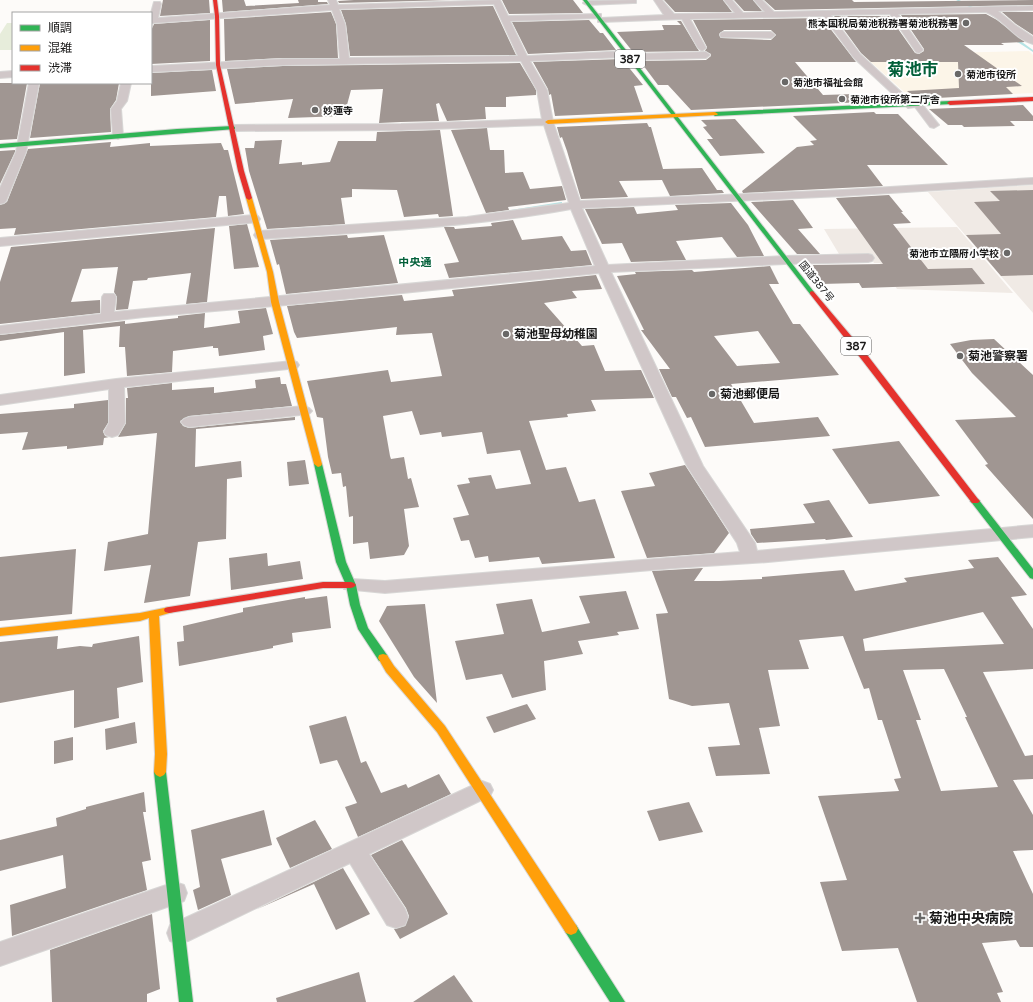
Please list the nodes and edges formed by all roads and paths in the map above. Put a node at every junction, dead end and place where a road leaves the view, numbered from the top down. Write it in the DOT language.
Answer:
graph roads {
  1 [pos="215,0"];
  2 [pos="658,0"];
  3 [pos="728,0"];
  4 [pos="758,0"];
  5 [pos="962,0"];
  6 [pos="497,1"];
  7 [pos="586,1"];
  8 [pos="633,1"];
  9 [pos="157,4"];
  10 [pos="333,4"];
  11 [pos="839,4"];
  12 [pos="914,4"];
  13 [pos="1033,8"];
  14 [pos="991,10"];
  15 [pos="922,11"];
  16 [pos="892,12"];
  17 [pos="848,13"];
  18 [pos="826,14"];
  19 [pos="741,15"];
  20 [pos="772,15"];
  21 [pos="217,16"];
  22 [pos="684,16"];
  23 [pos="672,17"];
  24 [pos="600,18"];
  25 [pos="505,19"];
  26 [pos="719,25"];
  27 [pos="764,25"];
  28 [pos="1033,41"];
  29 [pos="776,43"];
  30 [pos="730,46"];
  31 [pos="919,50"];
  32 [pos="628,56"];
  33 [pos="524,59"];
  34 [pos="345,61"];
  35 [pos="218,65"];
  36 [pos="152,68"];
  37 [pos="12,74"];
  38 [pos="0,75"];
  39 [pos="34,84"];
  40 [pos="126,84"];
  41 [pos="1033,99"];
  42 [pos="915,106"];
  43 [pos="676,117"];
  44 [pos="548,122"];
  45 [pos="934,125"];
  46 [pos="232,128"];
  47 [pos="118,136"];
  48 [pos="23,144"];
  49 [pos="0,146"];
  50 [pos="1033,182"];
  51 [pos="737,197"];
  52 [pos="0,201"];
  53 [pos="575,205"];
  54 [pos="254,219"];
  55 [pos="260,235"];
  56 [pos="0,242"];
  57 [pos="868,258"];
  58 [pos="785,260"];
  59 [pos="603,269"];
  60 [pos="109,297"];
  61 [pos="275,302"];
  62 [pos="104,317"];
  63 [pos="0,330"];
  64 [pos="292,365"];
  65 [pos="116,383"];
  66 [pos="0,400"];
  67 [pos="304,411"];
  68 [pos="190,422"];
  69 [pos="112,432"];
  70 [pos="1033,531"];
  71 [pos="1001,535"];
  72 [pos="750,557"];
  73 [pos="1033,576"];
  74 [pos="351,585"];
  75 [pos="154,614"];
  76 [pos="0,632"];
  77 [pos="482,790"];
  78 [pos="354,850"];
  79 [pos="175,893"];
  80 [pos="396,916"];
  81 [pos="179,933"];
  82 [pos="0,954"];
  83 [pos="186,1002"];
  84 [pos="618,1002"];
  1 -- 21 [label="main road"];
  2 -- 23 [label="street"];
  3 -- 19 [label="street"];
  4 -- 20 [label="street"];
  5 -- 14 [label="street"];
  6 -- 10 [label="street"];
  6 -- 25 [label="street"];
  7 -- 8 [label="street"];
  7 -- 24 [label="main road, 国道387号 / 387"];
  9 -- 21 [label="street"];
  10 -- 21 [label="street"];
  10 -- 34 [label="street"];
  11 -- 17 [label="street"];
  12 -- 15 [label="street"];
  13 -- 14 [label="street"];
  14 -- 15 [label="street"];
  14 -- 28 [label="street"];
  15 -- 16 [label="street"];
  16 -- 17 [label="street"];
  16 -- 31 [label="street"];
  17 -- 18 [label="street"];
  18 -- 20 [label="street"];
  18 -- 42 [label="street"];
  19 -- 26 [label="street"];
  19 -- 27 [label="street"];
  20 -- 27 [label="street"];
  21 -- 35 [label="main road"];
  22 -- 23 [label="street"];
  22 -- 26 [label="street"];
  22 -- 32 [label="street"];
  23 -- 24 [label="street"];
  24 -- 25 [label="street"];
  24 -- 32 [label="main road, 国道387号 / 387"];
  25 -- 33 [label="street"];
  26 -- 27 [label="street"];
  26 -- 30 [label="street"];
  27 -- 29 [label="street"];
  32 -- 33 [label="street"];
  32 -- 43 [label="main road, 国道387号 / 387"];
  33 -- 34 [label="street"];
  33 -- 44 [label="street"];
  34 -- 35 [label="street"];
  35 -- 36 [label="street"];
  35 -- 46 [label="main road"];
  37 -- 38 [label="street"];
  39 -- 48 [label="street"];
  40 -- 47 [label="street"];
  41 -- 42 [label="main road"];
  42 -- 43 [label="main road"];
  42 -- 45 [label="street"];
  43 -- 44 [label="main road"];
  43 -- 51 [label="main road, 国道387号 / 387"];
  44 -- 46 [label="street"];
  44 -- 53 [label="street"];
  46 -- 47 [label="main road"];
  46 -- 54 [label="main road"];
  47 -- 48 [label="main road"];
  48 -- 49 [label="main road"];
  48 -- 52 [label="street"];
  50 -- 51 [label="street"];
  51 -- 53 [label="street"];
  51 -- 58 [label="main road, 国道387号 / 387"];
  53 -- 55 [label="street"];
  53 -- 59 [label="street"];
  54 -- 55 [label="main road"];
  54 -- 56 [label="street"];
  55 -- 61 [label="main road"];
  57 -- 58 [label="street"];
  58 -- 59 [label="street"];
  58 -- 71 [label="main road, 国道387号 / 387"];
  59 -- 61 [label="street"];
  59 -- 72 [label="street"];
  60 -- 62 [label="street"];
  61 -- 62 [label="street"];
  61 -- 64 [label="main road"];
  62 -- 63 [label="street"];
  64 -- 65 [label="street"];
  64 -- 67 [label="main road"];
  65 -- 66 [label="street"];
  65 -- 69 [label="street"];
  67 -- 68 [label="street"];
  67 -- 74 [label="main road"];
  70 -- 71 [label="street"];
  71 -- 72 [label="street"];
  71 -- 73 [label="main road, 国道387号 / 387"];
  72 -- 74 [label="street"];
  74 -- 75 [label="main road"];
  74 -- 77 [label="main road"];
  75 -- 76 [label="main road"];
  75 -- 79 [label="main road"];
  77 -- 78 [label="street"];
  77 -- 84 [label="main road"];
  78 -- 80 [label="street"];
  78 -- 81 [label="street"];
  79 -- 81 [label="main road"];
  79 -- 82 [label="street"];
  81 -- 83 [label="main road"];
}
